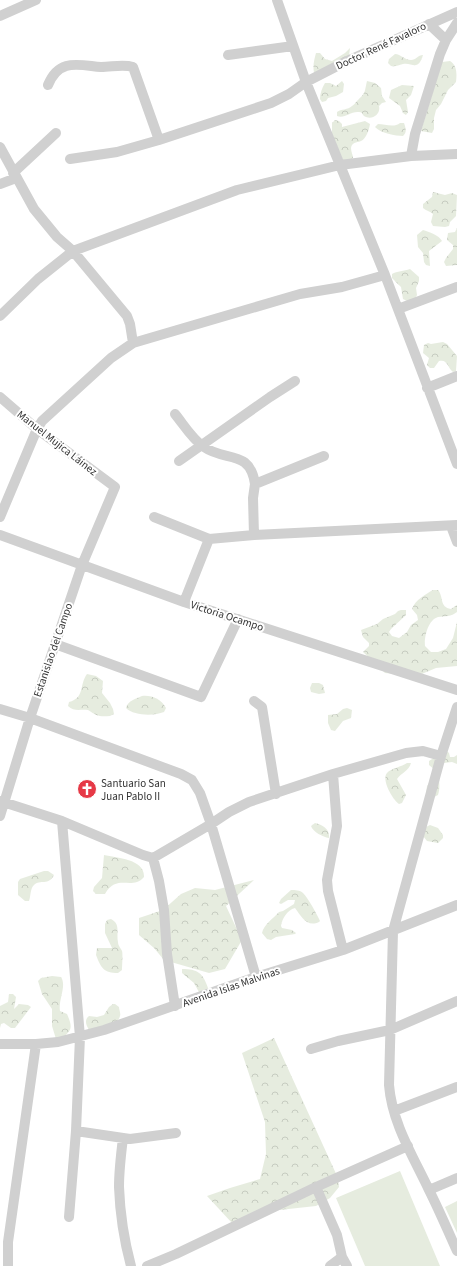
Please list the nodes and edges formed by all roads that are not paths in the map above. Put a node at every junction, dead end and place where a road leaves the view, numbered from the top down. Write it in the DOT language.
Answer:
graph roads {
  1 [pos="36,0"];
  2 [pos="277,0"];
  3 [pos="457,12"];
  4 [pos="0,16"];
  5 [pos="457,23"];
  6 [pos="429,24"];
  7 [pos="446,40"];
  8 [pos="293,46"];
  9 [pos="228,55"];
  10 [pos="306,82"];
  11 [pos="48,85"];
  12 [pos="56,133"];
  13 [pos="159,140"];
  14 [pos="0,147"];
  15 [pos="457,154"];
  16 [pos="411,156"];
  17 [pos="70,159"];
  18 [pos="340,165"];
  19 [pos="14,175"];
  20 [pos="0,184"];
  21 [pos="73,251"];
  22 [pos="385,275"];
  23 [pos="457,287"];
  24 [pos="398,309"];
  25 [pos="0,316"];
  26 [pos="133,343"];
  27 [pos="457,376"];
  28 [pos="295,381"];
  29 [pos="427,388"];
  30 [pos="0,397"];
  31 [pos="175,414"];
  32 [pos="37,429"];
  33 [pos="201,445"];
  34 [pos="324,456"];
  35 [pos="179,461"];
  36 [pos="457,464"];
  37 [pos="254,484"];
  38 [pos="115,487"];
  39 [pos="0,517"];
  40 [pos="154,517"];
  41 [pos="454,526"];
  42 [pos="0,535"];
  43 [pos="254,535"];
  44 [pos="209,539"];
  45 [pos="457,542"];
  46 [pos="82,564"];
  47 [pos="184,602"];
  48 [pos="238,619"];
  49 [pos="55,644"];
  50 [pos="457,690"];
  51 [pos="254,701"];
  52 [pos="457,707"];
  53 [pos="0,709"];
  54 [pos="30,718"];
  55 [pos="441,756"];
  56 [pos="333,774"];
  57 [pos="276,794"];
  58 [pos="2,802"];
  59 [pos="0,816"];
  60 [pos="62,821"];
  61 [pos="211,824"];
  62 [pos="153,858"];
  63 [pos="457,905"];
  64 [pos="393,931"];
  65 [pos="343,950"];
  66 [pos="256,977"];
  67 [pos="457,1001"];
  68 [pos="175,1006"];
  69 [pos="390,1030"];
  70 [pos="80,1037"];
  71 [pos="0,1044"];
  72 [pos="36,1044"];
  73 [pos="311,1049"];
  74 [pos="457,1087"];
  75 [pos="394,1111"];
  76 [pos="76,1131"];
  77 [pos="176,1133"];
  78 [pos="122,1138"];
  79 [pos="408,1146"];
  80 [pos="457,1178"];
  81 [pos="316,1187"];
  82 [pos="429,1190"];
  83 [pos="69,1217"];
  84 [pos="457,1251"];
  85 [pos="344,1262"];
  86 [pos="8,1266"];
  87 [pos="131,1266"];
  88 [pos="147,1266"];
  89 [pos="330,1266"];
  1 -- 4 [label="street"];
  2 -- 8 [label="street"];
  3 -- 6 [label="street, Doctor René Favaloro"];
  5 -- 7 [label="street"];
  6 -- 7 [label="street"];
  6 -- 10 [label="street, Doctor René Favaloro"];
  7 -- 16 [label="street"];
  8 -- 9 [label="street"];
  8 -- 10 [label="street"];
  10 -- 13 [label="street, Doctor René Favaloro"];
  10 -- 18 [label="street"];
  11 -- 13 [label="street"];
  12 -- 19 [label="street"];
  13 -- 17 [label="street, Doctor René Favaloro"];
  14 -- 19 [label="street"];
  15 -- 16 [label="street"];
  16 -- 18 [label="street"];
  18 -- 21 [label="street"];
  18 -- 22 [label="street"];
  19 -- 20 [label="street"];
  19 -- 21 [label="street"];
  21 -- 25 [label="street"];
  21 -- 26 [label="street"];
  22 -- 24 [label="street"];
  22 -- 26 [label="street"];
  23 -- 24 [label="street"];
  24 -- 29 [label="street"];
  26 -- 32 [label="street"];
  27 -- 29 [label="street"];
  28 -- 33 [label="street"];
  29 -- 36 [label="street"];
  30 -- 32 [label="street, Manuel Mujica Láinez"];
  31 -- 33 [label="street"];
  32 -- 38 [label="street, Manuel Mujica Láinez"];
  32 -- 39 [label="street"];
  33 -- 35 [label="street"];
  33 -- 37 [label="street"];
  34 -- 37 [label="street"];
  37 -- 43 [label="street"];
  38 -- 46 [label="street, Estanislao del Campo"];
  40 -- 44 [label="street"];
  41 -- 43 [label="street"];
  41 -- 45 [label="street"];
  42 -- 46 [label="street, Victoria Ocampo"];
  43 -- 44 [label="street"];
  44 -- 47 [label="street"];
  46 -- 47 [label="street, Victoria Ocampo"];
  46 -- 49 [label="street, Estanislao del Campo"];
  47 -- 48 [label="street, Victoria Ocampo"];
  48 -- 49 [label="street"];
  48 -- 50 [label="street, Victoria Ocampo"];
  49 -- 54 [label="street, Estanislao del Campo"];
  51 -- 57 [label="street"];
  52 -- 55 [label="street"];
  53 -- 54 [label="street"];
  54 -- 58 [label="street, Estanislao del Campo"];
  54 -- 61 [label="street"];
  55 -- 56 [label="street"];
  55 -- 64 [label="street"];
  56 -- 57 [label="street"];
  56 -- 65 [label="street"];
  57 -- 61 [label="street"];
  58 -- 59 [label="street, Estanislao del Campo"];
  58 -- 60 [label="street"];
  60 -- 62 [label="street"];
  60 -- 70 [label="street"];
  61 -- 62 [label="street"];
  61 -- 66 [label="street"];
  62 -- 68 [label="street"];
  63 -- 64 [label="street, Avenida Islas Malvinas"];
  64 -- 65 [label="street, Avenida Islas Malvinas"];
  64 -- 69 [label="street"];
  65 -- 66 [label="street, Avenida Islas Malvinas"];
  66 -- 68 [label="street, Avenida Islas Malvinas"];
  67 -- 69 [label="street"];
  68 -- 70 [label="street, Avenida Islas Malvinas"];
  69 -- 73 [label="street"];
  69 -- 75 [label="street"];
  70 -- 72 [label="street, Avenida Islas Malvinas"];
  70 -- 76 [label="street"];
  71 -- 72 [label="street, Avenida Islas Malvinas"];
  72 -- 86 [label="street"];
  74 -- 75 [label="street"];
  75 -- 79 [label="street"];
  76 -- 78 [label="street"];
  76 -- 83 [label="street"];
  77 -- 78 [label="street"];
  78 -- 87 [label="street"];
  79 -- 81 [label="street"];
  79 -- 82 [label="street"];
  80 -- 82 [label="street"];
  81 -- 85 [label="street"];
  81 -- 88 [label="street"];
  82 -- 84 [label="street"];
  85 -- 89 [label="street"];
}
